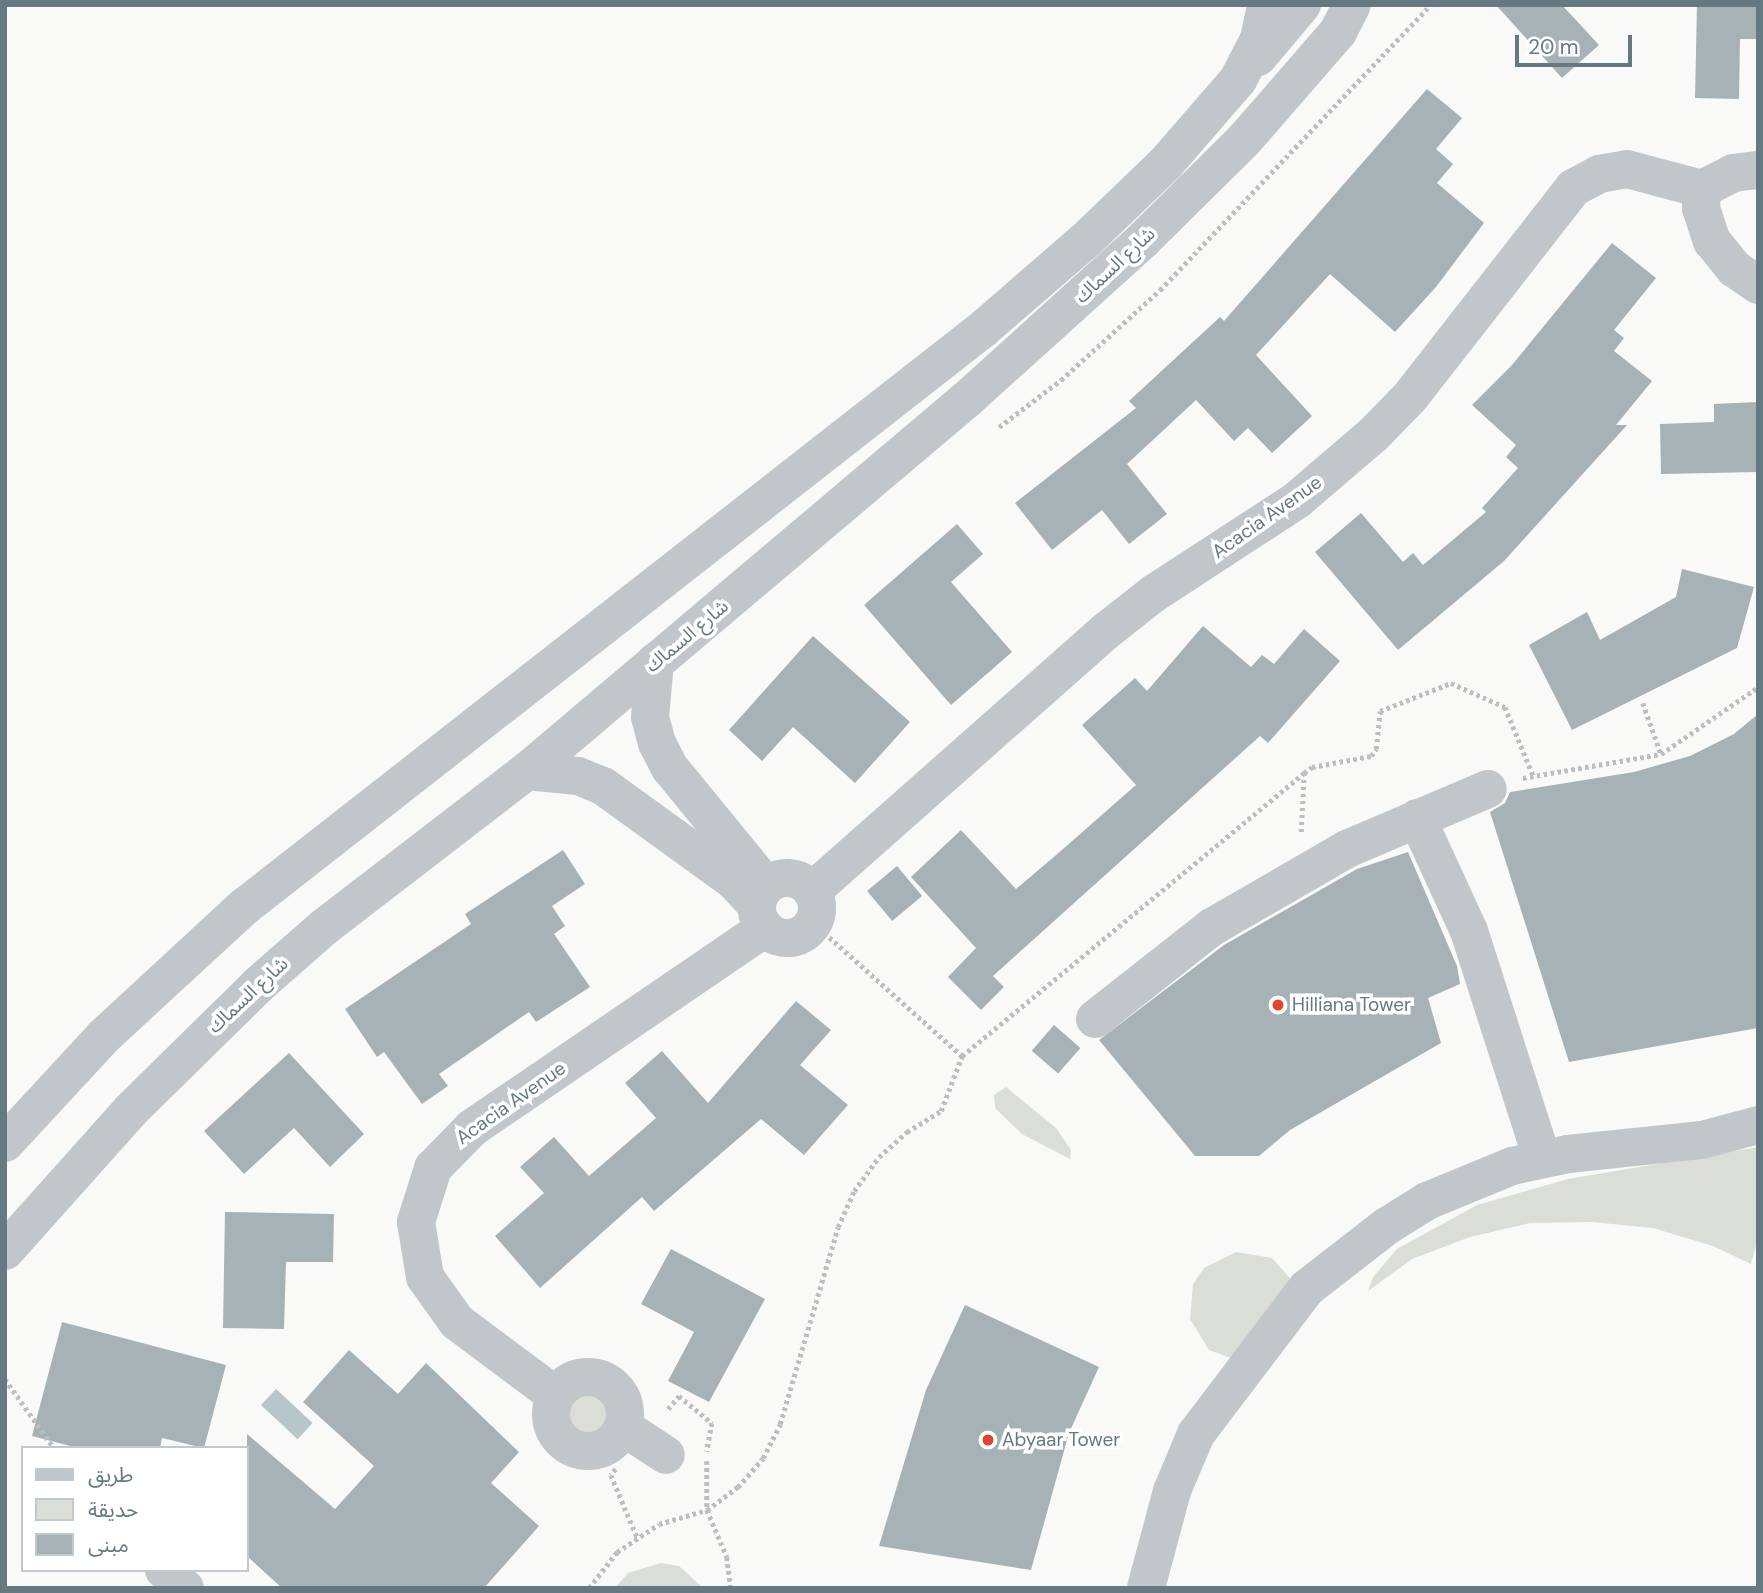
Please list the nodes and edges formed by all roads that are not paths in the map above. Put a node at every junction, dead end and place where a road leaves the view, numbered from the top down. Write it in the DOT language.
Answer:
graph roads {
  1 [pos="1266,5"];
  2 [pos="1302,5"];
  3 [pos="1352,5"];
  4 [pos="1238,80"];
  5 [pos="1758,170"];
  6 [pos="1702,190"];
  7 [pos="1755,277"];
  8 [pos="655,663"];
  9 [pos="527,771"];
  10 [pos="1488,789"];
  11 [pos="1417,818"];
  12 [pos="764,906"];
  13 [pos="813,907"];
  14 [pos="1095,1019"];
  15 [pos="1758,1125"];
  16 [pos="5,1143"];
  17 [pos="1542,1159"];
  18 [pos="5,1251"];
  19 [pos="555,1395"];
  20 [pos="622,1427"];
  21 [pos="666,1455"];
  22 [pos="166,1572"];
  23 [pos="185,1588"];
  24 [pos="1146,1588"];
  1 -- 4 [label="street, شارع السماك"];
  2 -- 4 [label="street"];
  3 -- 8 [label="street, شارع السماك"];
  4 -- 16 [label="street, شارع السماك"];
  5 -- 6 [label="street"];
  6 -- 7 [label="street"];
  6 -- 13 [label="street, Acacia Avenue"];
  8 -- 9 [label="street, شارع السماك"];
  8 -- 12 [label="street"];
  9 -- 12 [label="street"];
  9 -- 18 [label="street, شارع السماك"];
  10 -- 11 [label="street"];
  11 -- 14 [label="street"];
  11 -- 17 [label="street"];
  12 -- 13 [label="street"];
  12 -- 13 [label="street, Acacia Avenue"];
  12 -- 19 [label="street, Acacia Avenue"];
  15 -- 17 [label="street"];
  17 -- 24 [label="street"];
  19 -- 20 [label="street"];
  19 -- 20 [label="street"];
  20 -- 21 [label="street"];
  22 -- 23 [label="street"];
}
